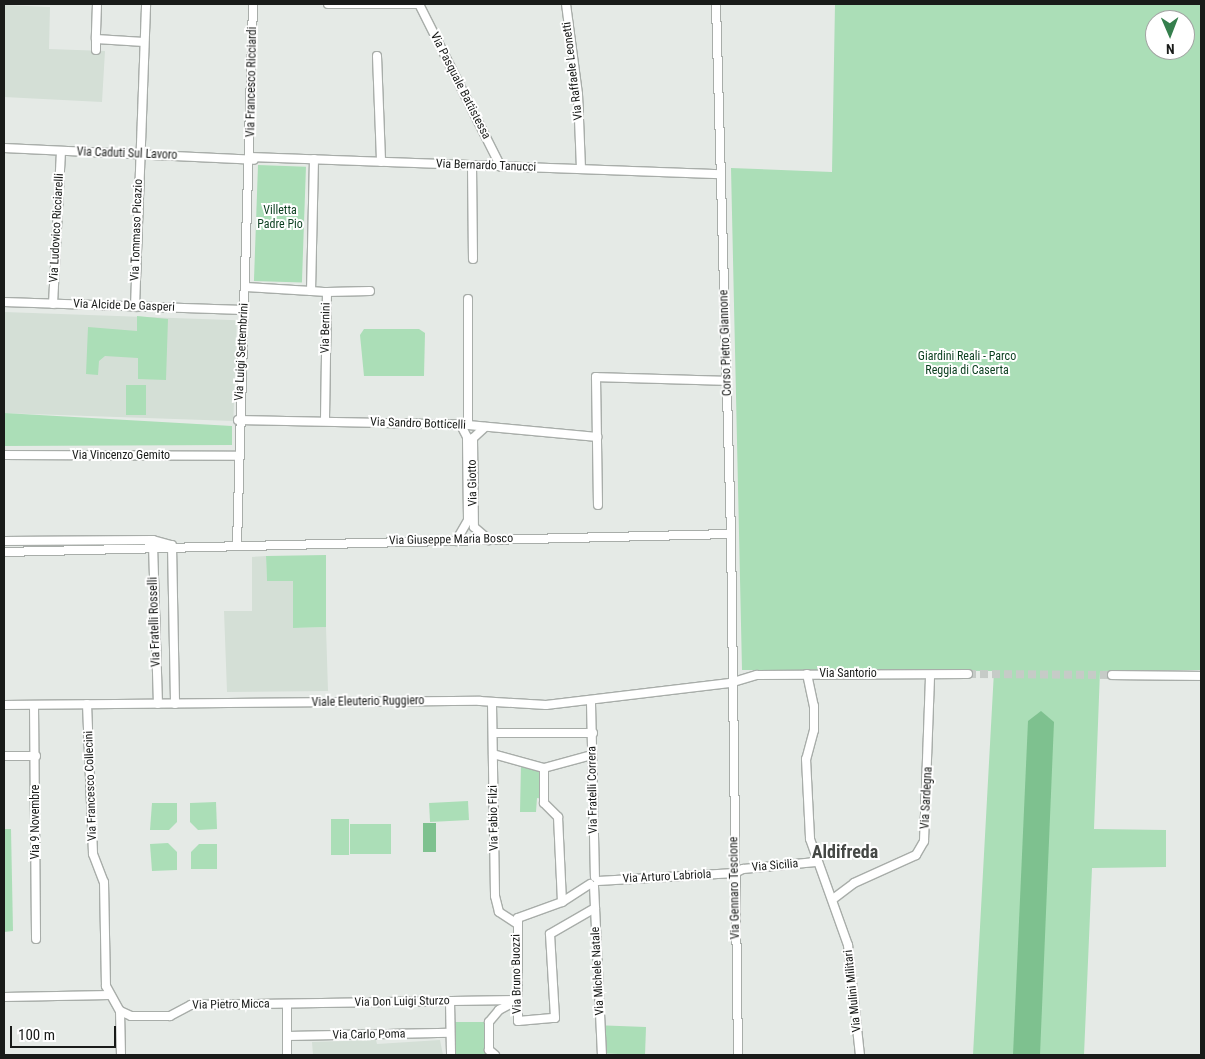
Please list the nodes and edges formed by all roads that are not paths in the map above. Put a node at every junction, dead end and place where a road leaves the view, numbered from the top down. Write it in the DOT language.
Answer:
graph roads {
  1 [pos="97,4"];
  2 [pos="146,4"];
  3 [pos="253,4"];
  4 [pos="328,4"];
  5 [pos="367,4"];
  6 [pos="419,4"];
  7 [pos="566,4"];
  8 [pos="716,4"];
  9 [pos="96,40"];
  10 [pos="144,42"];
  11 [pos="96,50"];
  12 [pos="377,56"];
  13 [pos="4,148"];
  14 [pos="61,152"];
  15 [pos="139,154"];
  16 [pos="250,158"];
  17 [pos="314,161"];
  18 [pos="381,162"];
  19 [pos="472,165"];
  20 [pos="501,167"];
  21 [pos="581,169"];
  22 [pos="721,174"];
  23 [pos="473,259"];
  24 [pos="246,287"];
  25 [pos="311,291"];
  26 [pos="370,291"];
  27 [pos="326,292"];
  28 [pos="468,299"];
  29 [pos="4,302"];
  30 [pos="53,304"];
  31 [pos="135,307"];
  32 [pos="244,310"];
  33 [pos="727,381"];
  34 [pos="238,417"];
  35 [pos="325,419"];
  36 [pos="465,425"];
  37 [pos="487,427"];
  38 [pos="597,437"];
  39 [pos="4,455"];
  40 [pos="238,456"];
  41 [pos="598,505"];
  42 [pos="731,534"];
  43 [pos="153,540"];
  44 [pos="456,540"];
  45 [pos="490,540"];
  46 [pos="4,541"];
  47 [pos="237,544"];
  48 [pos="172,545"];
  49 [pos="153,550"];
  50 [pos="4,552"];
  51 [pos="807,674"];
  52 [pos="968,674"];
  53 [pos="930,675"];
  54 [pos="1112,675"];
  55 [pos="1201,676"];
  56 [pos="730,683"];
  57 [pos="591,703"];
  58 [pos="87,704"];
  59 [pos="158,704"];
  60 [pos="175,704"];
  61 [pos="492,704"];
  62 [pos="4,705"];
  63 [pos="34,705"];
  64 [pos="493,733"];
  65 [pos="593,734"];
  66 [pos="493,754"];
  67 [pos="592,755"];
  68 [pos="4,756"];
  69 [pos="36,756"];
  70 [pos="544,768"];
  71 [pos="816,862"];
  72 [pos="735,873"];
  73 [pos="594,882"];
  74 [pos="833,899"];
  75 [pos="562,902"];
  76 [pos="595,908"];
  77 [pos="516,923"];
  78 [pos="36,938"];
  79 [pos="110,995"];
  80 [pos="4,997"];
  81 [pos="517,1000"];
  82 [pos="450,1001"];
  83 [pos="287,1004"];
  84 [pos="120,1011"];
  85 [pos="450,1033"];
  86 [pos="287,1036"];
  87 [pos="121,1055"];
  88 [pos="287,1055"];
  89 [pos="451,1055"];
  90 [pos="494,1055"];
  91 [pos="602,1055"];
  92 [pos="738,1055"];
  93 [pos="860,1055"];
  1 -- 9 [label="street"];
  2 -- 10 [label="street, Via Tommaso Picazio"];
  3 -- 16 [label="street, Via Francesco Ricciardi"];
  4 -- 5 [label="street"];
  5 -- 6 [label="street"];
  6 -- 20 [label="street, Via Pasquale Battistessa"];
  7 -- 21 [label="street, Via Raffaele Leonetti"];
  8 -- 22 [label="street, Corso Pietro Giannone"];
  9 -- 10 [label="street"];
  9 -- 11 [label="street"];
  10 -- 15 [label="street, Via Tommaso Picazio"];
  12 -- 18 [label="street"];
  13 -- 14 [label="street, Via Caduti Sul Lavoro"];
  14 -- 15 [label="street, Via Caduti Sul Lavoro"];
  14 -- 30 [label="street, Via Ludovico Ricciarelli"];
  15 -- 16 [label="street, Via Caduti Sul Lavoro"];
  15 -- 31 [label="street, Via Tommaso Picazio"];
  16 -- 17 [label="street, Via Bernardo Tanucci"];
  16 -- 24 [label="street, Via Luigi Settembrini"];
  17 -- 18 [label="street, Via Bernardo Tanucci"];
  17 -- 25 [label="street, Via Bernini"];
  18 -- 19 [label="street, Via Bernardo Tanucci"];
  19 -- 20 [label="street, Via Bernardo Tanucci"];
  19 -- 23 [label="street"];
  20 -- 21 [label="street, Via Bernardo Tanucci"];
  21 -- 22 [label="street, Via Bernardo Tanucci"];
  22 -- 33 [label="street, Corso Pietro Giannone"];
  24 -- 25 [label="street"];
  24 -- 32 [label="street, Via Luigi Settembrini"];
  25 -- 27 [label="street, Via Bernini"];
  26 -- 27 [label="street"];
  27 -- 35 [label="street, Via Bernini"];
  28 -- 36 [label="street, Via Giotto"];
  29 -- 30 [label="street, Via Alcide De Gasperi"];
  30 -- 31 [label="street, Via Alcide De Gasperi"];
  31 -- 32 [label="street, Via Alcide De Gasperi"];
  32 -- 34 [label="street, Via Luigi Settembrini"];
  33 -- 38 [label="street"];
  33 -- 42 [label="street, Corso Pietro Giannone"];
  34 -- 35 [label="street, Via Sandro Botticelli"];
  34 -- 40 [label="street, Via Luigi Settembrini"];
  35 -- 36 [label="street, Via Sandro Botticelli"];
  36 -- 37 [label="street, Via Sandro Botticelli"];
  36 -- 44 [label="street, Via Giotto"];
  37 -- 38 [label="street, Via Sandro Botticelli"];
  37 -- 45 [label="street, Via Giotto"];
  38 -- 41 [label="street"];
  39 -- 40 [label="street, Via Vincenzo Gemito"];
  40 -- 47 [label="street, Via Luigi Settembrini"];
  42 -- 45 [label="street, Via Giuseppe Maria Bosco"];
  42 -- 56 [label="street, Corso Pietro Giannone"];
  43 -- 46 [label="street, Via Giuseppe Maria Bosco"];
  43 -- 48 [label="street, Via Giuseppe Maria Bosco"];
  43 -- 49 [label="street, Via Fratelli Rosselli"];
  44 -- 45 [label="street, Via Giuseppe Maria Bosco"];
  44 -- 47 [label="street, Via Giuseppe Maria Bosco"];
  47 -- 48 [label="street, Via Giuseppe Maria Bosco"];
  48 -- 49 [label="street, Via Giuseppe Maria Bosco"];
  48 -- 60 [label="street, Via Fratelli Rosselli"];
  49 -- 50 [label="street, Via Giuseppe Maria Bosco"];
  49 -- 59 [label="street, Via Fratelli Rosselli"];
  51 -- 53 [label="street, Via Santorio"];
  51 -- 56 [label="street, Via Santorio"];
  51 -- 71 [label="street, Via Mulini Militari"];
  52 -- 53 [label="street, Via Santorio"];
  53 -- 74 [label="street, Via Sardegna"];
  54 -- 55 [label="street"];
  56 -- 57 [label="street, Viale Eleuterio Ruggiero"];
  56 -- 72 [label="street, Via Gennaro Tescione"];
  57 -- 61 [label="street, Viale Eleuterio Ruggiero"];
  57 -- 65 [label="street, Via Fratelli Correra"];
  58 -- 59 [label="street, Viale Eleuterio Ruggiero"];
  58 -- 63 [label="street, Viale Eleuterio Ruggiero"];
  58 -- 79 [label="street, Via Francesco Collecini"];
  59 -- 60 [label="street, Viale Eleuterio Ruggiero"];
  60 -- 61 [label="street, Viale Eleuterio Ruggiero"];
  61 -- 64 [label="street, Via Fabio Filzi"];
  62 -- 63 [label="street, Viale Eleuterio Ruggiero"];
  63 -- 69 [label="street, Via 9 Novembre"];
  64 -- 65 [label="street"];
  64 -- 66 [label="street, Via Fabio Filzi"];
  65 -- 67 [label="street, Via Fratelli Correra"];
  66 -- 70 [label="street"];
  66 -- 77 [label="street, Via Fabio Filzi"];
  67 -- 70 [label="street"];
  67 -- 73 [label="street, Via Fratelli Correra"];
  68 -- 69 [label="street"];
  69 -- 78 [label="street, Via 9 Novembre"];
  70 -- 75 [label="street"];
  71 -- 72 [label="street, Via Sicilia"];
  71 -- 74 [label="street, Via Mulini Militari"];
  72 -- 73 [label="street, Via Arturo Labriola"];
  72 -- 92 [label="street, Via Gennaro Tescione"];
  73 -- 75 [label="street, Via Bruno Buozzi"];
  73 -- 76 [label="street, Via Michele Natale"];
  74 -- 93 [label="street, Via Mulini Militari"];
  75 -- 77 [label="street, Via Bruno Buozzi"];
  76 -- 81 [label="street, Via Bruno Buozzi"];
  76 -- 91 [label="street, Via Michele Natale"];
  77 -- 81 [label="street, Via Bruno Buozzi"];
  79 -- 80 [label="street"];
  79 -- 84 [label="street, Via Francesco Collecini"];
  81 -- 82 [label="street, Via Don Luigi Sturzo"];
  81 -- 90 [label="street"];
  82 -- 83 [label="street, Via Don Luigi Sturzo"];
  82 -- 85 [label="street"];
  83 -- 84 [label="street, Via Pietro Micca"];
  83 -- 86 [label="street"];
  84 -- 87 [label="street"];
  85 -- 86 [label="street, Via Carlo Poma"];
  85 -- 89 [label="street"];
  86 -- 88 [label="street"];
}
